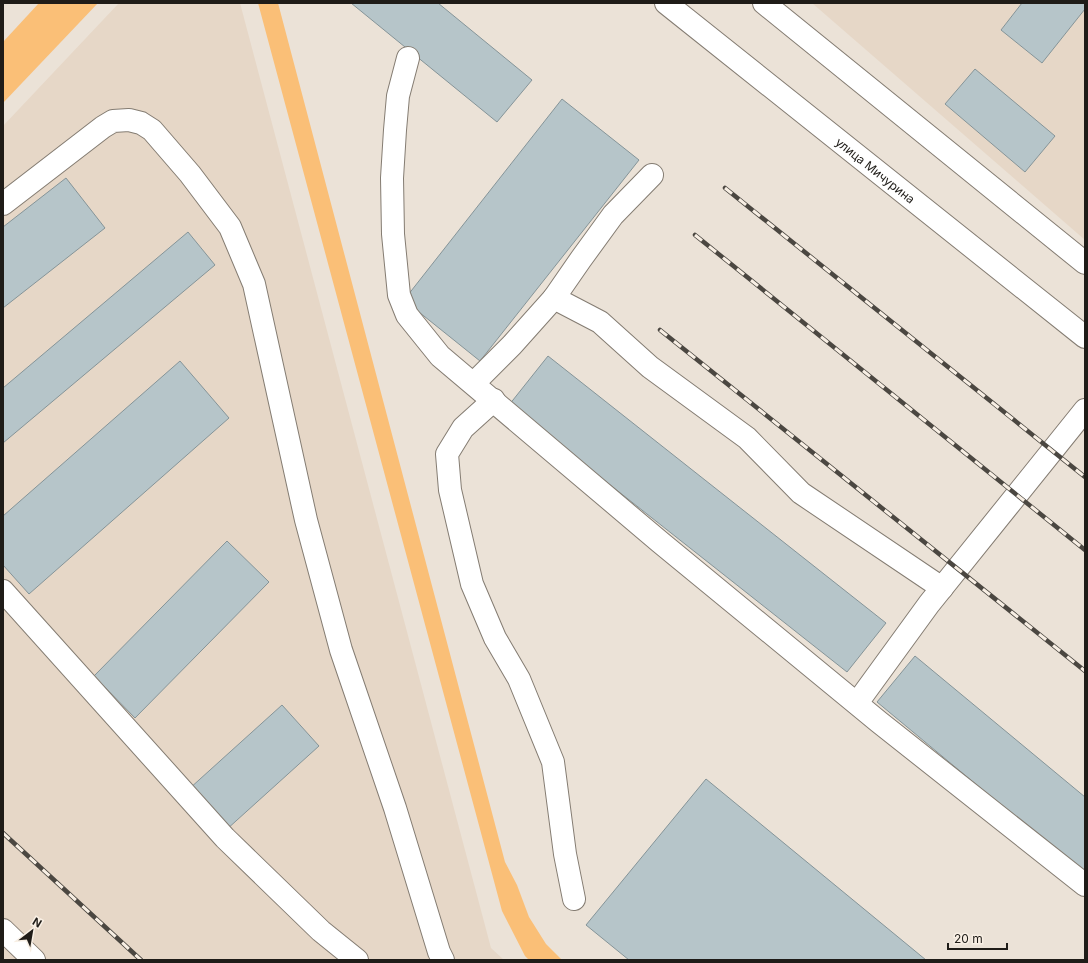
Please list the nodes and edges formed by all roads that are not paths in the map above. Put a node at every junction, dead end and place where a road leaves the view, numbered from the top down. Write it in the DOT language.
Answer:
graph roads {
  1 [pos="666,3"];
  2 [pos="764,3"];
  3 [pos="408,58"];
  4 [pos="652,176"];
  5 [pos="3,204"];
  6 [pos="1085,263"];
  7 [pos="554,298"];
  8 [pos="1085,337"];
  9 [pos="474,383"];
  10 [pos="494,400"];
  11 [pos="1085,410"];
  12 [pos="942,588"];
  13 [pos="3,591"];
  14 [pos="857,703"];
  15 [pos="1085,885"];
  16 [pos="574,899"];
  17 [pos="3,930"];
  18 [pos="34,960"];
  19 [pos="357,960"];
  20 [pos="443,960"];
  1 -- 8 [label="main road, улица Мичурина"];
  2 -- 6 [label="main road"];
  3 -- 9 [label="main road"];
  4 -- 7 [label="main road"];
  5 -- 20 [label="main road"];
  7 -- 9 [label="main road"];
  7 -- 12 [label="main road"];
  9 -- 10 [label="main road"];
  10 -- 14 [label="main road"];
  10 -- 16 [label="main road"];
  11 -- 12 [label="main road"];
  12 -- 14 [label="main road"];
  13 -- 19 [label="main road"];
  14 -- 15 [label="main road"];
  17 -- 18 [label="main road"];
}
